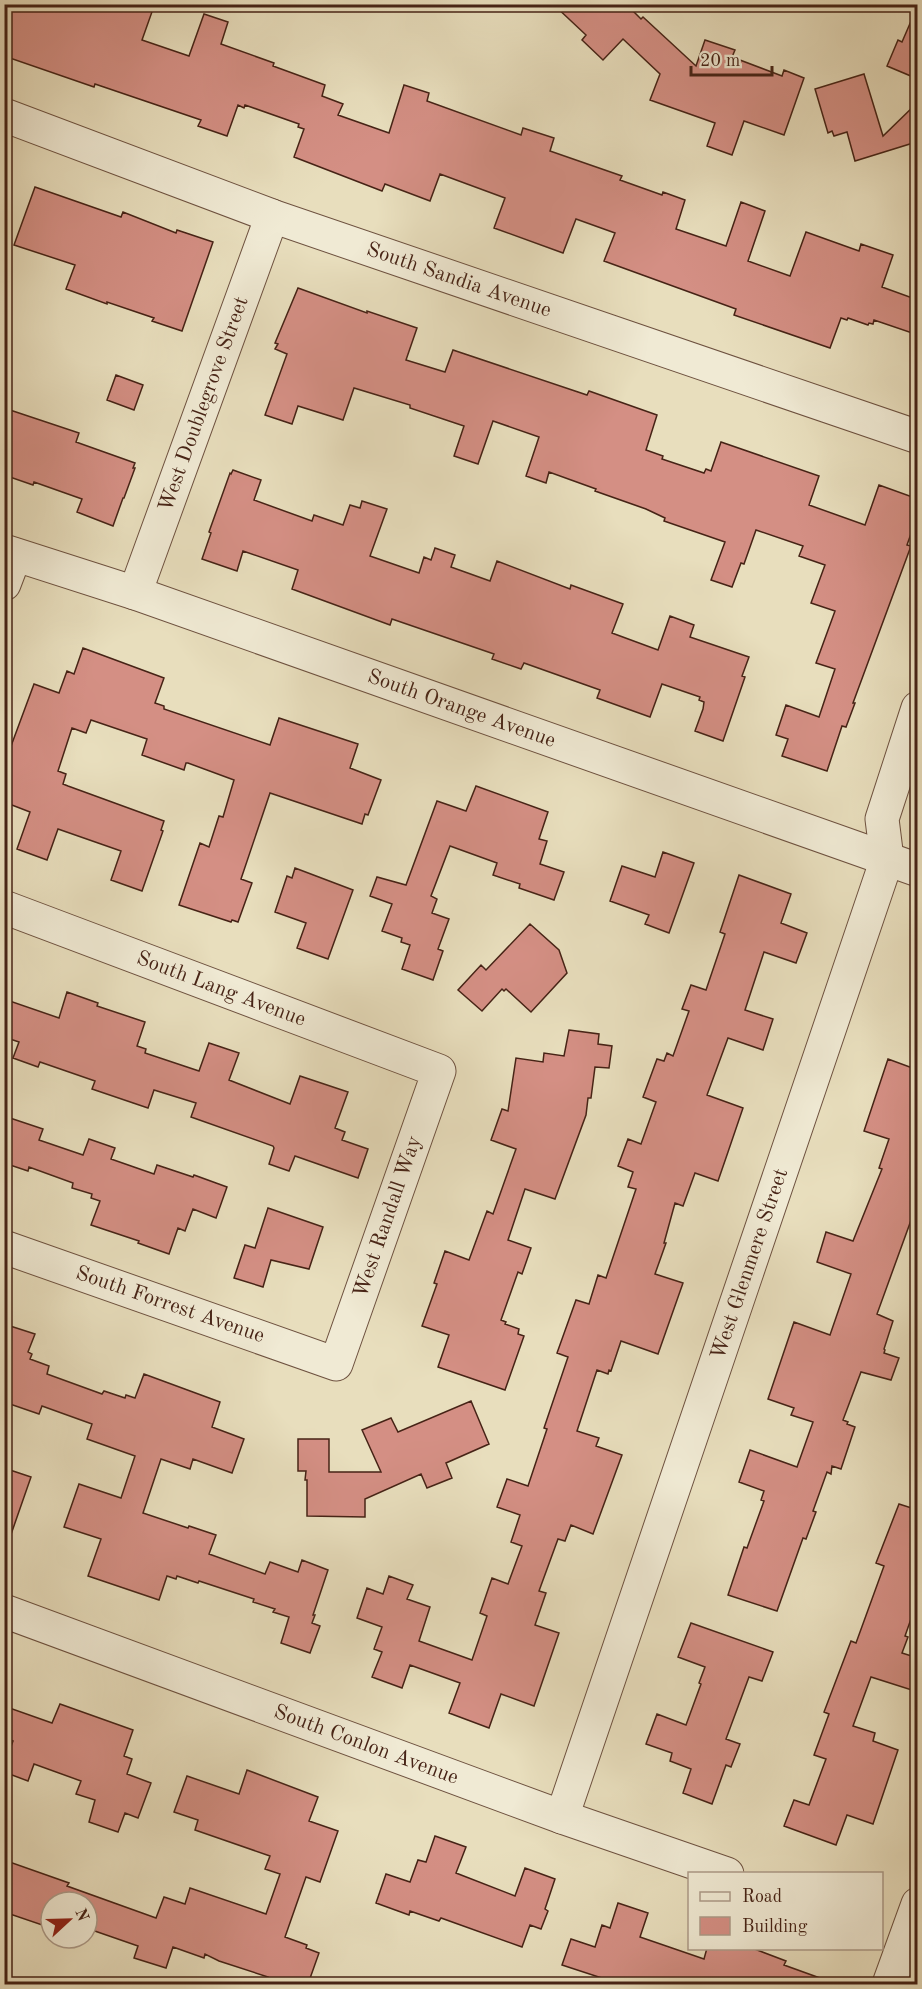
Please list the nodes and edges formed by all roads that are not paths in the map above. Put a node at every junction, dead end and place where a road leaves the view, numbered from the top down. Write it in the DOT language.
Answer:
graph roads {
  1 [pos="4,115"];
  2 [pos="272,216"];
  3 [pos="918,437"];
  4 [pos="8,563"];
  5 [pos="135,593"];
  6 [pos="918,708"];
  7 [pos="887,859"];
  8 [pos="918,870"];
  9 [pos="4,908"];
  10 [pos="440,1071"];
  11 [pos="4,1246"];
  12 [pos="336,1364"];
  13 [pos="4,1611"];
  14 [pos="562,1817"];
  15 [pos="721,1872"];
  16 [pos="918,1904"];
  17 [pos="902,1934"];
  18 [pos="889,1984"];
  1 -- 2 [label="street, South Sandia Avenue"];
  2 -- 3 [label="street, South Sandia Avenue"];
  2 -- 5 [label="street, West Doublegrove Street"];
  4 -- 5 [label="street, South Orange Avenue"];
  5 -- 7 [label="street, South Orange Avenue"];
  6 -- 7 [label="street, West Glenmere Street"];
  7 -- 8 [label="street, South Orange Avenue"];
  7 -- 14 [label="street, West Glenmere Street"];
  9 -- 10 [label="street, South Lang Avenue"];
  10 -- 12 [label="street, West Randall Way"];
  11 -- 12 [label="street, South Forrest Avenue"];
  13 -- 14 [label="street, South Conlon Avenue"];
  14 -- 15 [label="street, South Conlon Avenue"];
  16 -- 17 [label="street"];
  17 -- 18 [label="street"];
}
